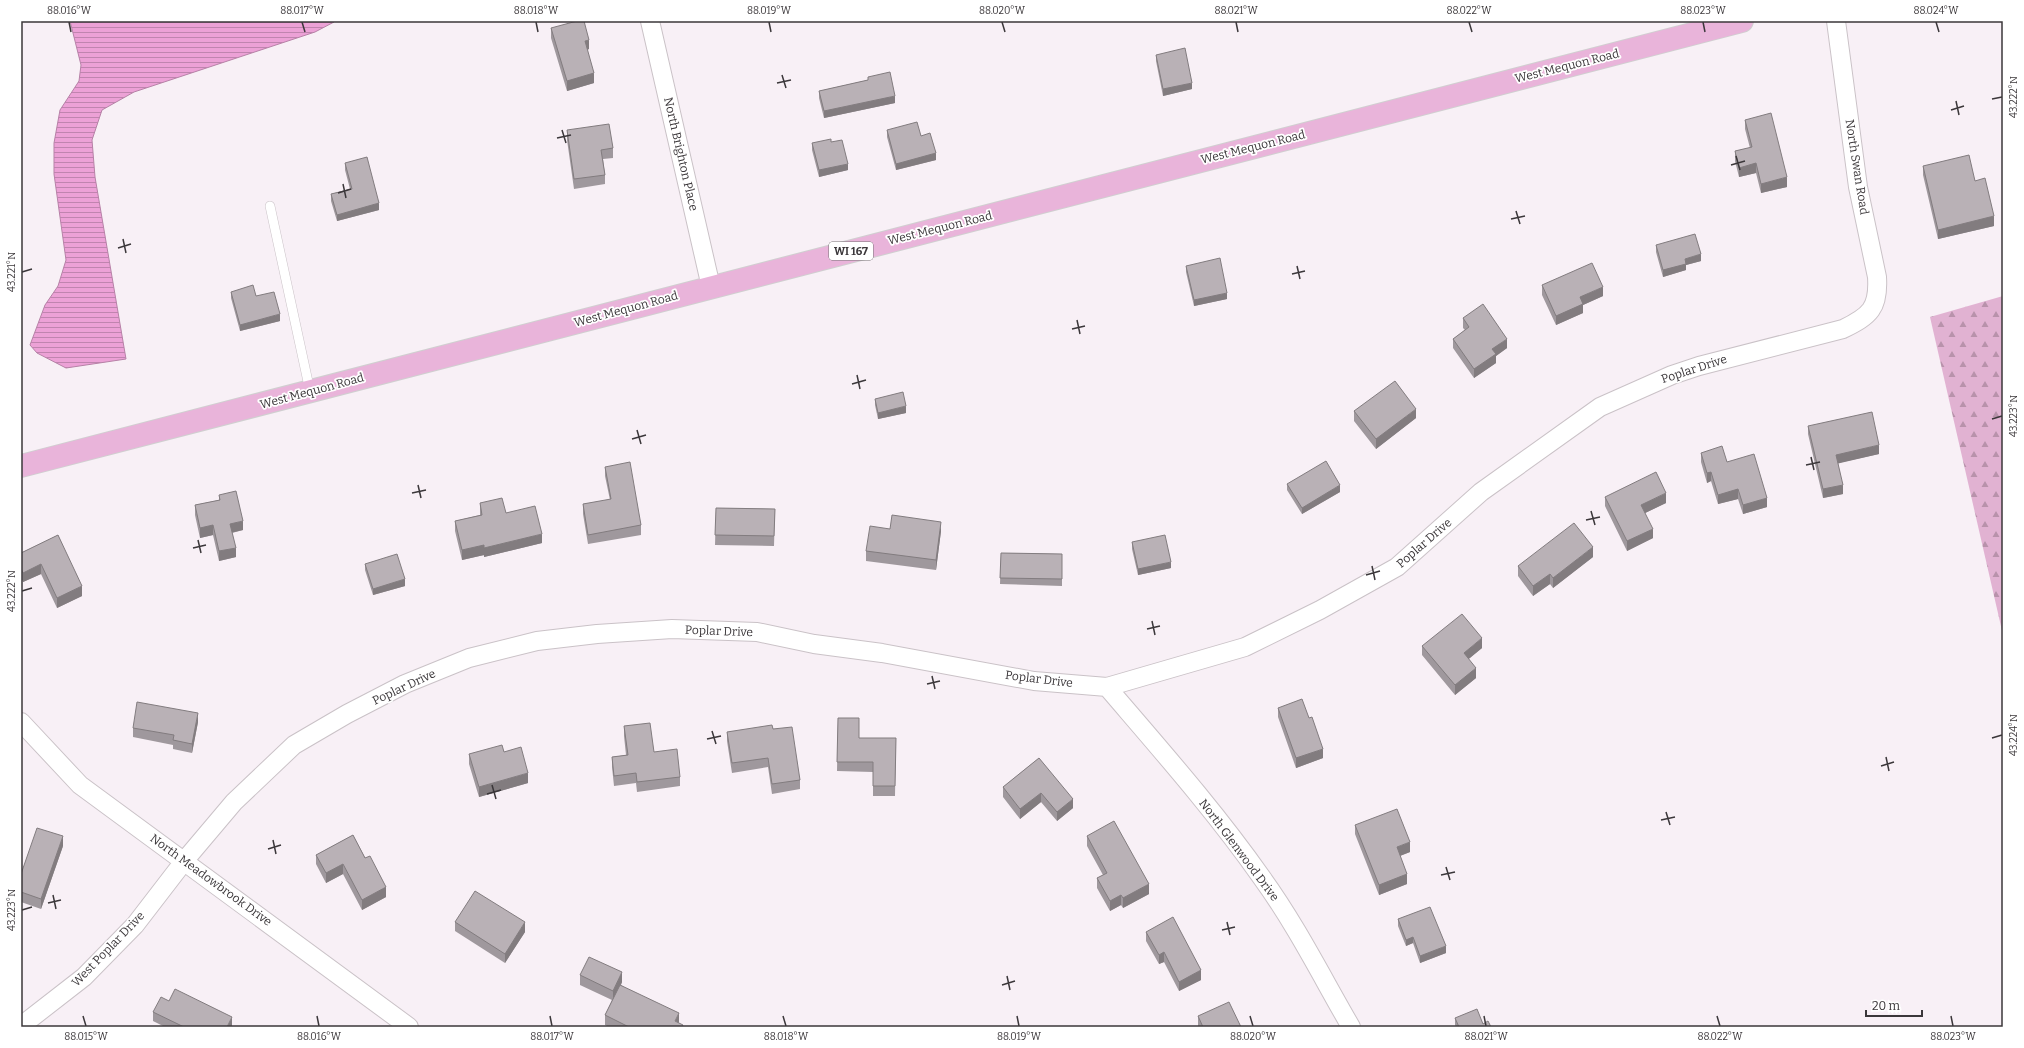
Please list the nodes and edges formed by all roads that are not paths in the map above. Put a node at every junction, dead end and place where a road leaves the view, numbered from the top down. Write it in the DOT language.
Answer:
graph roads {
  1 [pos="650,21"];
  2 [pos="1742,21"];
  3 [pos="1836,21"];
  4 [pos="270,206"];
  5 [pos="711,287"];
  6 [pos="1871,311"];
  7 [pos="310,391"];
  8 [pos="21,466"];
  9 [pos="1107,687"];
  10 [pos="21,722"];
  11 [pos="185,860"];
  12 [pos="21,1026"];
  13 [pos="409,1027"];
  14 [pos="1351,1027"];
  1 -- 5 [label="street, North Brighton Place"];
  2 -- 5 [label="main road, West Mequon Road / WI 167"];
  3 -- 6 [label="street, North Swan Road"];
  4 -- 7 [label="lane"];
  5 -- 7 [label="main road, West Mequon Road / WI 167"];
  6 -- 9 [label="street, Poplar Drive"];
  7 -- 8 [label="main road, West Mequon Road / WI 167"];
  9 -- 11 [label="street, Poplar Drive"];
  9 -- 14 [label="street, North Glenwood Drive"];
  10 -- 11 [label="street, North Meadowbrook Drive"];
  11 -- 12 [label="street, West Poplar Drive"];
  11 -- 13 [label="street, North Meadowbrook Drive"];
}
